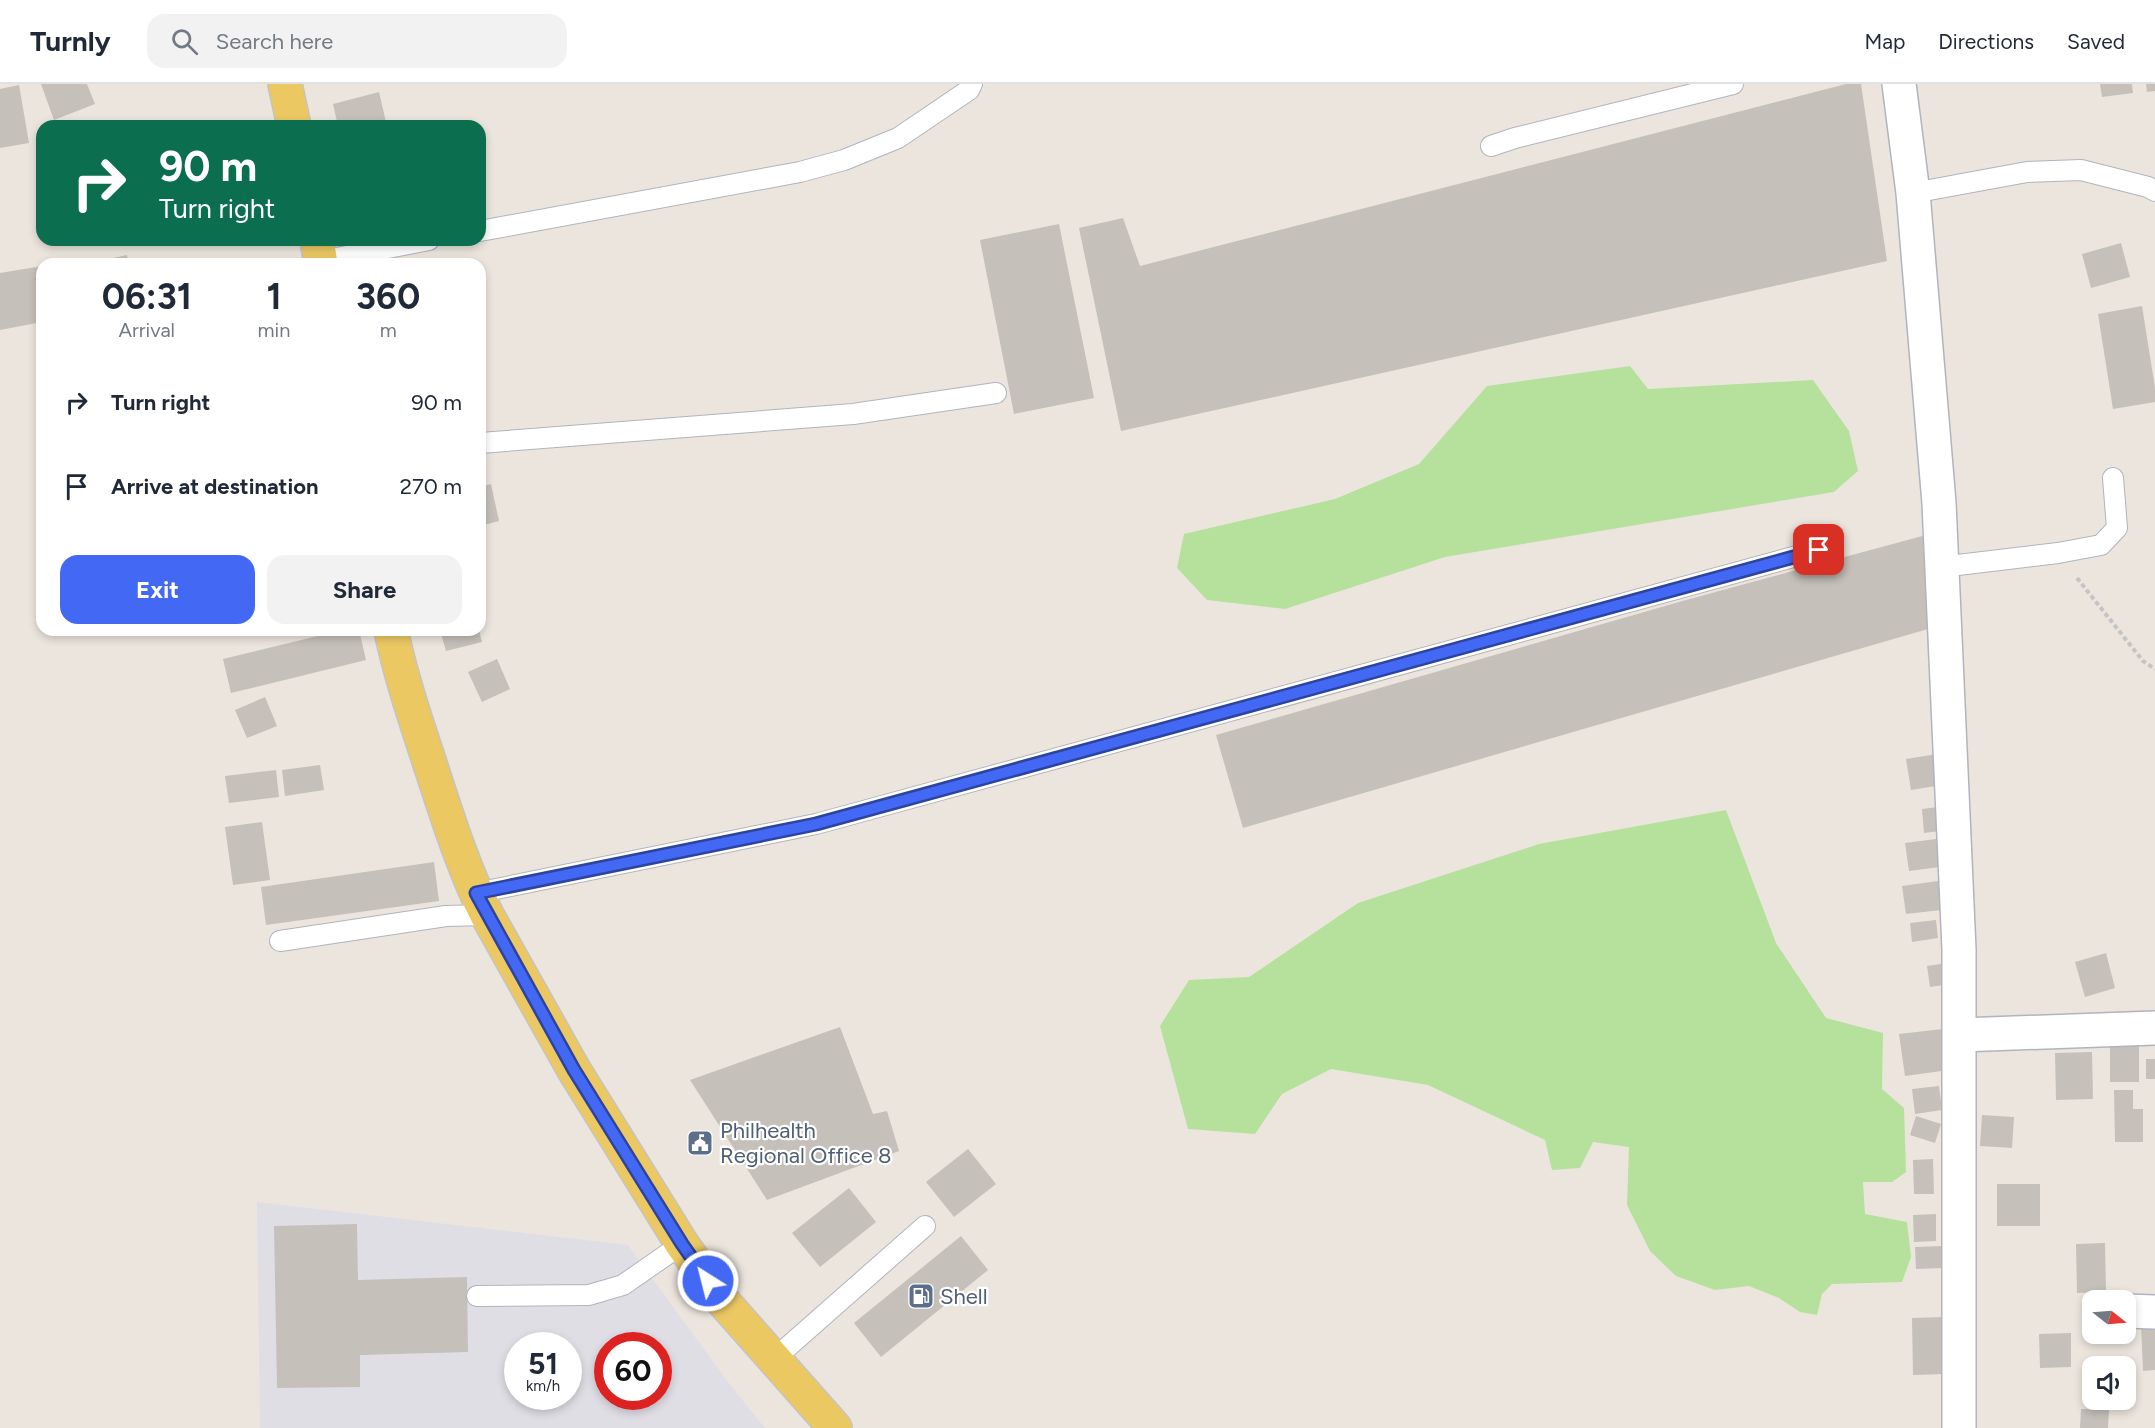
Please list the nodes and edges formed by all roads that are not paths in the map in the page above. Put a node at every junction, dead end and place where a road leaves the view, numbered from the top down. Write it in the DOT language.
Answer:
graph roads {
  1 [pos="285,84"];
  2 [pos="972,84"];
  3 [pos="1733,84"];
  4 [pos="1899,84"];
  5 [pos="293,120"];
  6 [pos="1491,146"];
  7 [pos="2155,191"];
  8 [pos="1913,193"];
  9 [pos="486,230"];
  10 [pos="385,246"];
  11 [pos="320,255"];
  12 [pos="996,393"];
  13 [pos="486,443"];
  14 [pos="2113,478"];
  15 [pos="1819,550"];
  16 [pos="1941,567"];
  17 [pos="392,636"];
  18 [pos="482,904"];
  19 [pos="280,941"];
  20 [pos="2155,1028"];
  21 [pos="1960,1035"];
  22 [pos="926,1226"];
  23 [pos="682,1244"];
  24 [pos="477,1296"];
  25 [pos="2136,1311"];
  26 [pos="2155,1312"];
  27 [pos="774,1359"];
  28 [pos="834,1428"];
  29 [pos="1959,1428"];
  1 -- 5 [label="main road"];
  2 -- 9 [label="lane"];
  3 -- 6 [label="lane"];
  4 -- 8 [label="street"];
  7 -- 8 [label="lane"];
  8 -- 16 [label="street"];
  10 -- 11 [label="lane"];
  12 -- 13 [label="lane"];
  14 -- 16 [label="lane"];
  15 -- 18 [label="lane"];
  16 -- 21 [label="street"];
  17 -- 18 [label="main road"];
  18 -- 19 [label="lane"];
  18 -- 23 [label="main road"];
  20 -- 21 [label="street"];
  21 -- 29 [label="street"];
  22 -- 27 [label="lane"];
  23 -- 24 [label="lane"];
  23 -- 27 [label="main road"];
  25 -- 26 [label="street"];
  27 -- 28 [label="main road"];
}
